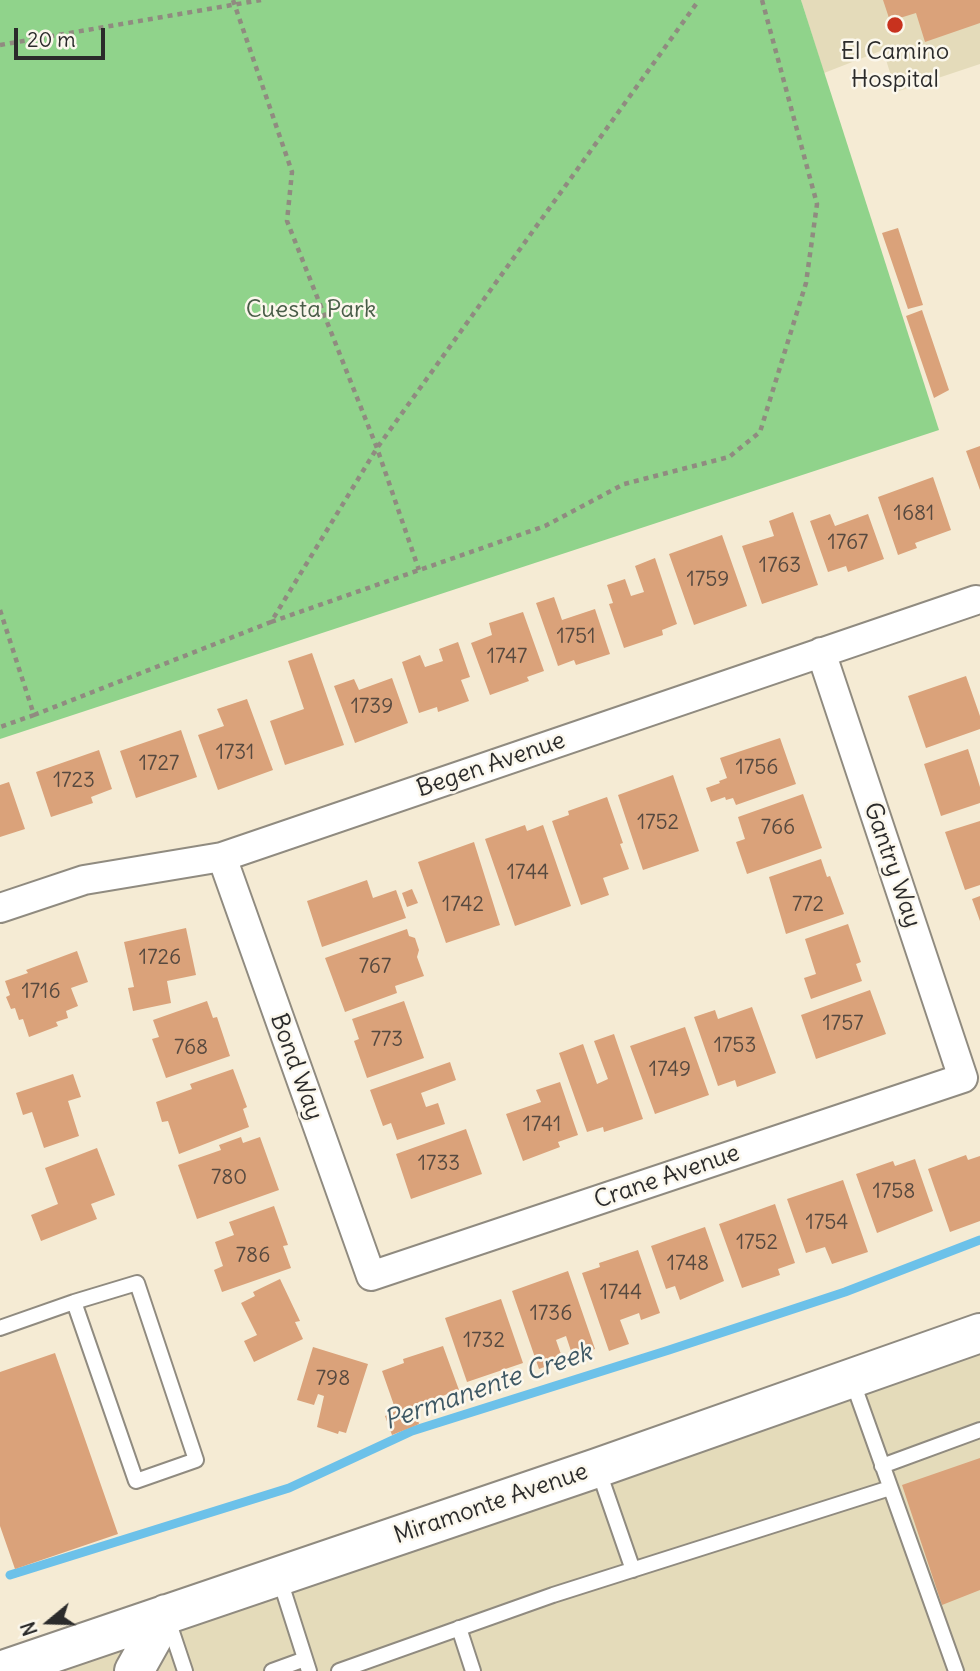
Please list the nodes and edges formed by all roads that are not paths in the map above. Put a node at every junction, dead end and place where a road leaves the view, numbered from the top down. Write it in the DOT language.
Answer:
graph roads {
  1 [pos="976,600"];
  2 [pos="821,652"];
  3 [pos="222,857"];
  4 [pos="0,908"];
  5 [pos="963,1077"];
  6 [pos="371,1276"];
  7 [pos="74,1302"];
  8 [pos="0,1328"];
  9 [pos="980,1333"];
  10 [pos="851,1378"];
  11 [pos="980,1430"];
  12 [pos="881,1466"];
  13 [pos="597,1468"];
  14 [pos="890,1488"];
  15 [pos="633,1570"];
  16 [pos="278,1575"];
  17 [pos="166,1614"];
  18 [pos="459,1628"];
  19 [pos="307,1665"];
  20 [pos="0,1671"];
  21 [pos="134,1671"];
  22 [pos="185,1671"];
  23 [pos="271,1671"];
  24 [pos="339,1671"];
  25 [pos="473,1671"];
  26 [pos="956,1671"];
  1 -- 2 [label="street, Begen Avenue"];
  2 -- 3 [label="street, Begen Avenue"];
  2 -- 5 [label="street, Gantry Way"];
  3 -- 4 [label="street, Begen Avenue"];
  3 -- 6 [label="street, Bond Way"];
  5 -- 6 [label="street, Crane Avenue"];
  7 -- 7 [label="lane"];
  7 -- 8 [label="lane"];
  9 -- 10 [label="street, Miramonte Avenue"];
  10 -- 12 [label="lane"];
  10 -- 13 [label="street, Miramonte Avenue"];
  11 -- 12 [label="lane"];
  12 -- 14 [label="lane"];
  13 -- 15 [label="lane"];
  13 -- 16 [label="street, Miramonte Avenue"];
  14 -- 15 [label="lane"];
  14 -- 26 [label="lane"];
  15 -- 18 [label="lane"];
  16 -- 17 [label="street, Miramonte Avenue"];
  16 -- 19 [label="lane"];
  17 -- 20 [label="street, Miramonte Avenue"];
  17 -- 21 [label="street"];
  17 -- 22 [label="lane"];
  18 -- 24 [label="lane"];
  18 -- 25 [label="lane"];
  19 -- 23 [label="lane"];
}
